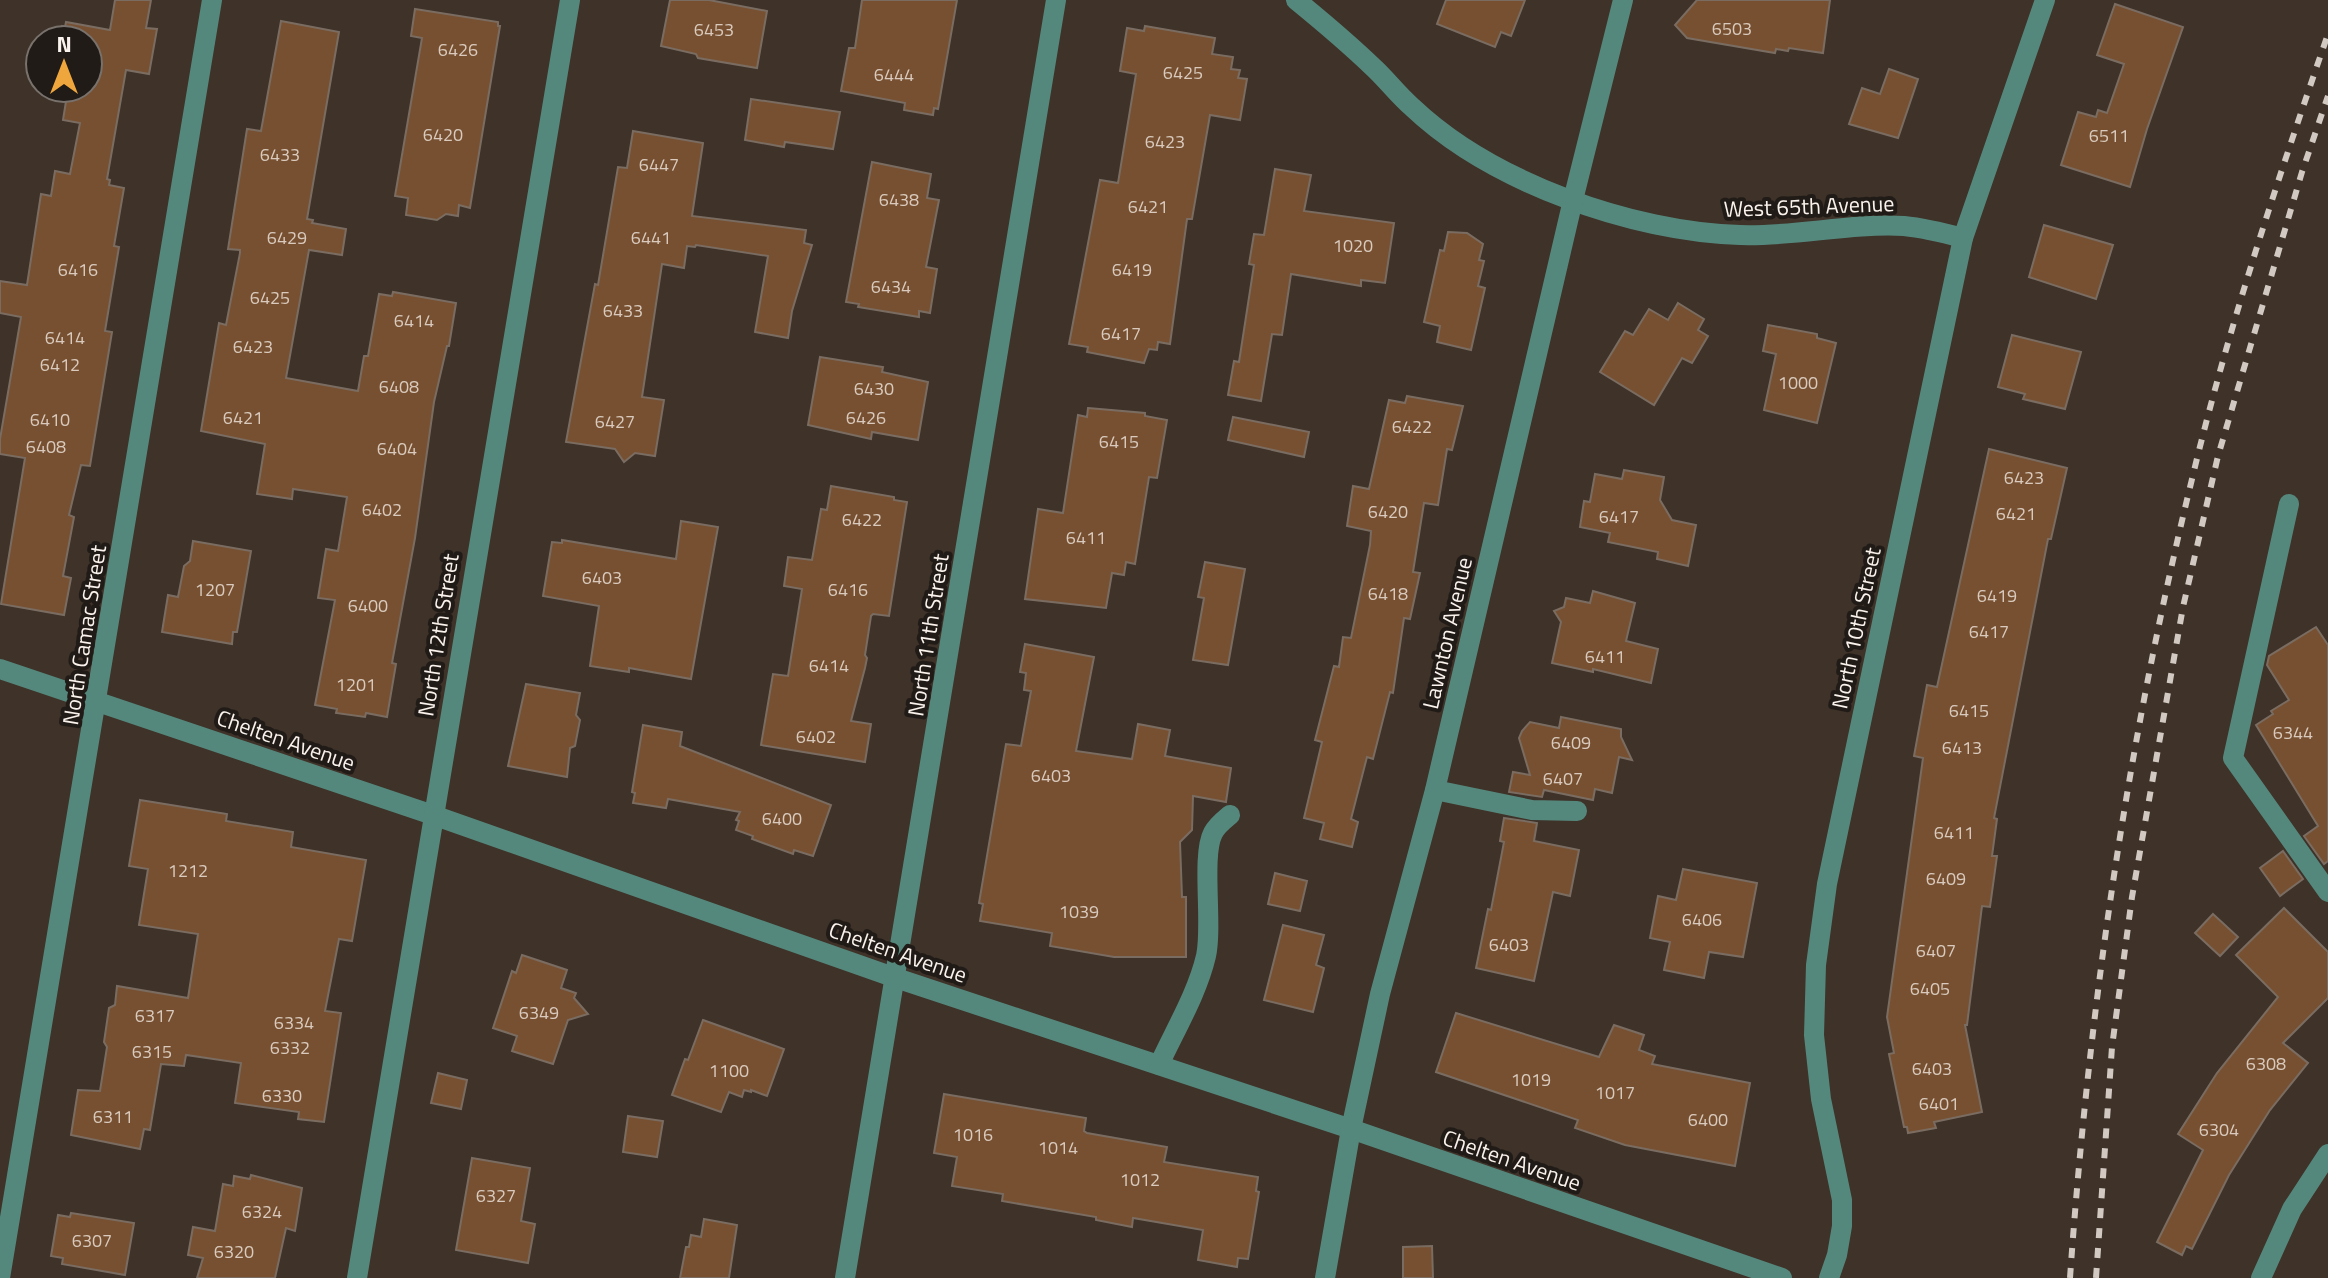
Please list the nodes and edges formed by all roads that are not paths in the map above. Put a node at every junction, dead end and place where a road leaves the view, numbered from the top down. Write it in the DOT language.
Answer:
graph roads {
  1 [pos="212,0"];
  2 [pos="570,0"];
  3 [pos="1056,0"];
  4 [pos="1296,0"];
  5 [pos="1623,0"];
  6 [pos="2045,0"];
  7 [pos="1573,200"];
  8 [pos="1963,238"];
  9 [pos="2289,504"];
  10 [pos="0,669"];
  11 [pos="97,702"];
  12 [pos="1435,790"];
  13 [pos="1577,811"];
  14 [pos="433,815"];
  15 [pos="1230,815"];
  16 [pos="2328,892"];
  17 [pos="896,978"];
  18 [pos="1159,1065"];
  19 [pos="1351,1129"];
  20 [pos="2328,1154"];
  21 [pos="0,1278"];
  22 [pos="357,1278"];
  23 [pos="845,1278"];
  24 [pos="1325,1278"];
  25 [pos="1782,1278"];
  26 [pos="1829,1278"];
  27 [pos="2261,1278"];
  1 -- 11 [label="street, North Camac Street"];
  2 -- 14 [label="street, North 12th Street"];
  3 -- 17 [label="street, North 11th Street"];
  4 -- 7 [label="street, West 65th Avenue"];
  5 -- 7 [label="street, Lawnton Avenue"];
  6 -- 8 [label="street, North 10th Street"];
  7 -- 8 [label="street, West 65th Avenue"];
  7 -- 12 [label="street, Lawnton Avenue"];
  8 -- 26 [label="street, North 10th Street"];
  9 -- 16 [label="street"];
  10 -- 11 [label="street, Chelten Avenue"];
  11 -- 14 [label="street, Chelten Avenue"];
  11 -- 21 [label="street, North Camac Street"];
  12 -- 13 [label="street"];
  12 -- 19 [label="street, Lawnton Avenue"];
  14 -- 17 [label="street, Chelten Avenue"];
  14 -- 22 [label="street, North 12th Street"];
  15 -- 18 [label="street"];
  17 -- 18 [label="street, Chelten Avenue"];
  17 -- 23 [label="street, North 11th Street"];
  18 -- 19 [label="street, Chelten Avenue"];
  19 -- 24 [label="street, Lawnton Avenue"];
  19 -- 25 [label="street, Chelten Avenue"];
  20 -- 27 [label="street"];
}
